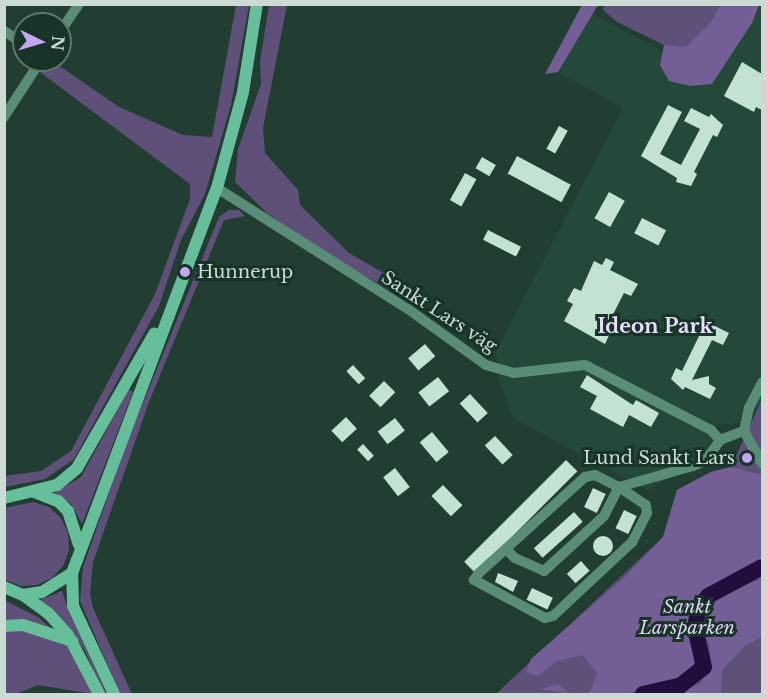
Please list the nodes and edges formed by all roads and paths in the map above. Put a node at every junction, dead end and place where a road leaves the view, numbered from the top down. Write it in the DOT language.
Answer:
graph roads {
  1 [pos="257,4"];
  2 [pos="33,72"];
  3 [pos="4,117"];
  4 [pos="217,188"];
  5 [pos="172,302"];
  6 [pos="762,382"];
  7 [pos="744,431"];
  8 [pos="720,440"];
  9 [pos="762,463"];
  10 [pos="624,485"];
  11 [pos="33,492"];
  12 [pos="4,498"];
  13 [pos="79,548"];
  14 [pos="506,549"];
  15 [pos="72,573"];
  16 [pos="4,587"];
  17 [pos="23,596"];
  18 [pos="4,626"];
  19 [pos="72,641"];
  20 [pos="99,694"];
  21 [pos="114,694"];
  1 -- 4 [label="main road"];
  2 -- 3 [label="street"];
  4 -- 5 [label="main road"];
  4 -- 8 [label="street, Sankt Lars väg"];
  5 -- 11 [label="main road"];
  5 -- 13 [label="main road"];
  6 -- 7 [label="street"];
  7 -- 8 [label="street"];
  7 -- 9 [label="street"];
  8 -- 10 [label="street"];
  10 -- 14 [label="street"];
  10 -- 14 [label="street"];
  10 -- 14 [label="street"];
  11 -- 12 [label="main road"];
  11 -- 13 [label="main road"];
  13 -- 15 [label="main road"];
  15 -- 17 [label="main road"];
  15 -- 21 [label="main road"];
  16 -- 17 [label="main road"];
  17 -- 19 [label="main road"];
  18 -- 19 [label="main road"];
  19 -- 20 [label="main road"];
}
